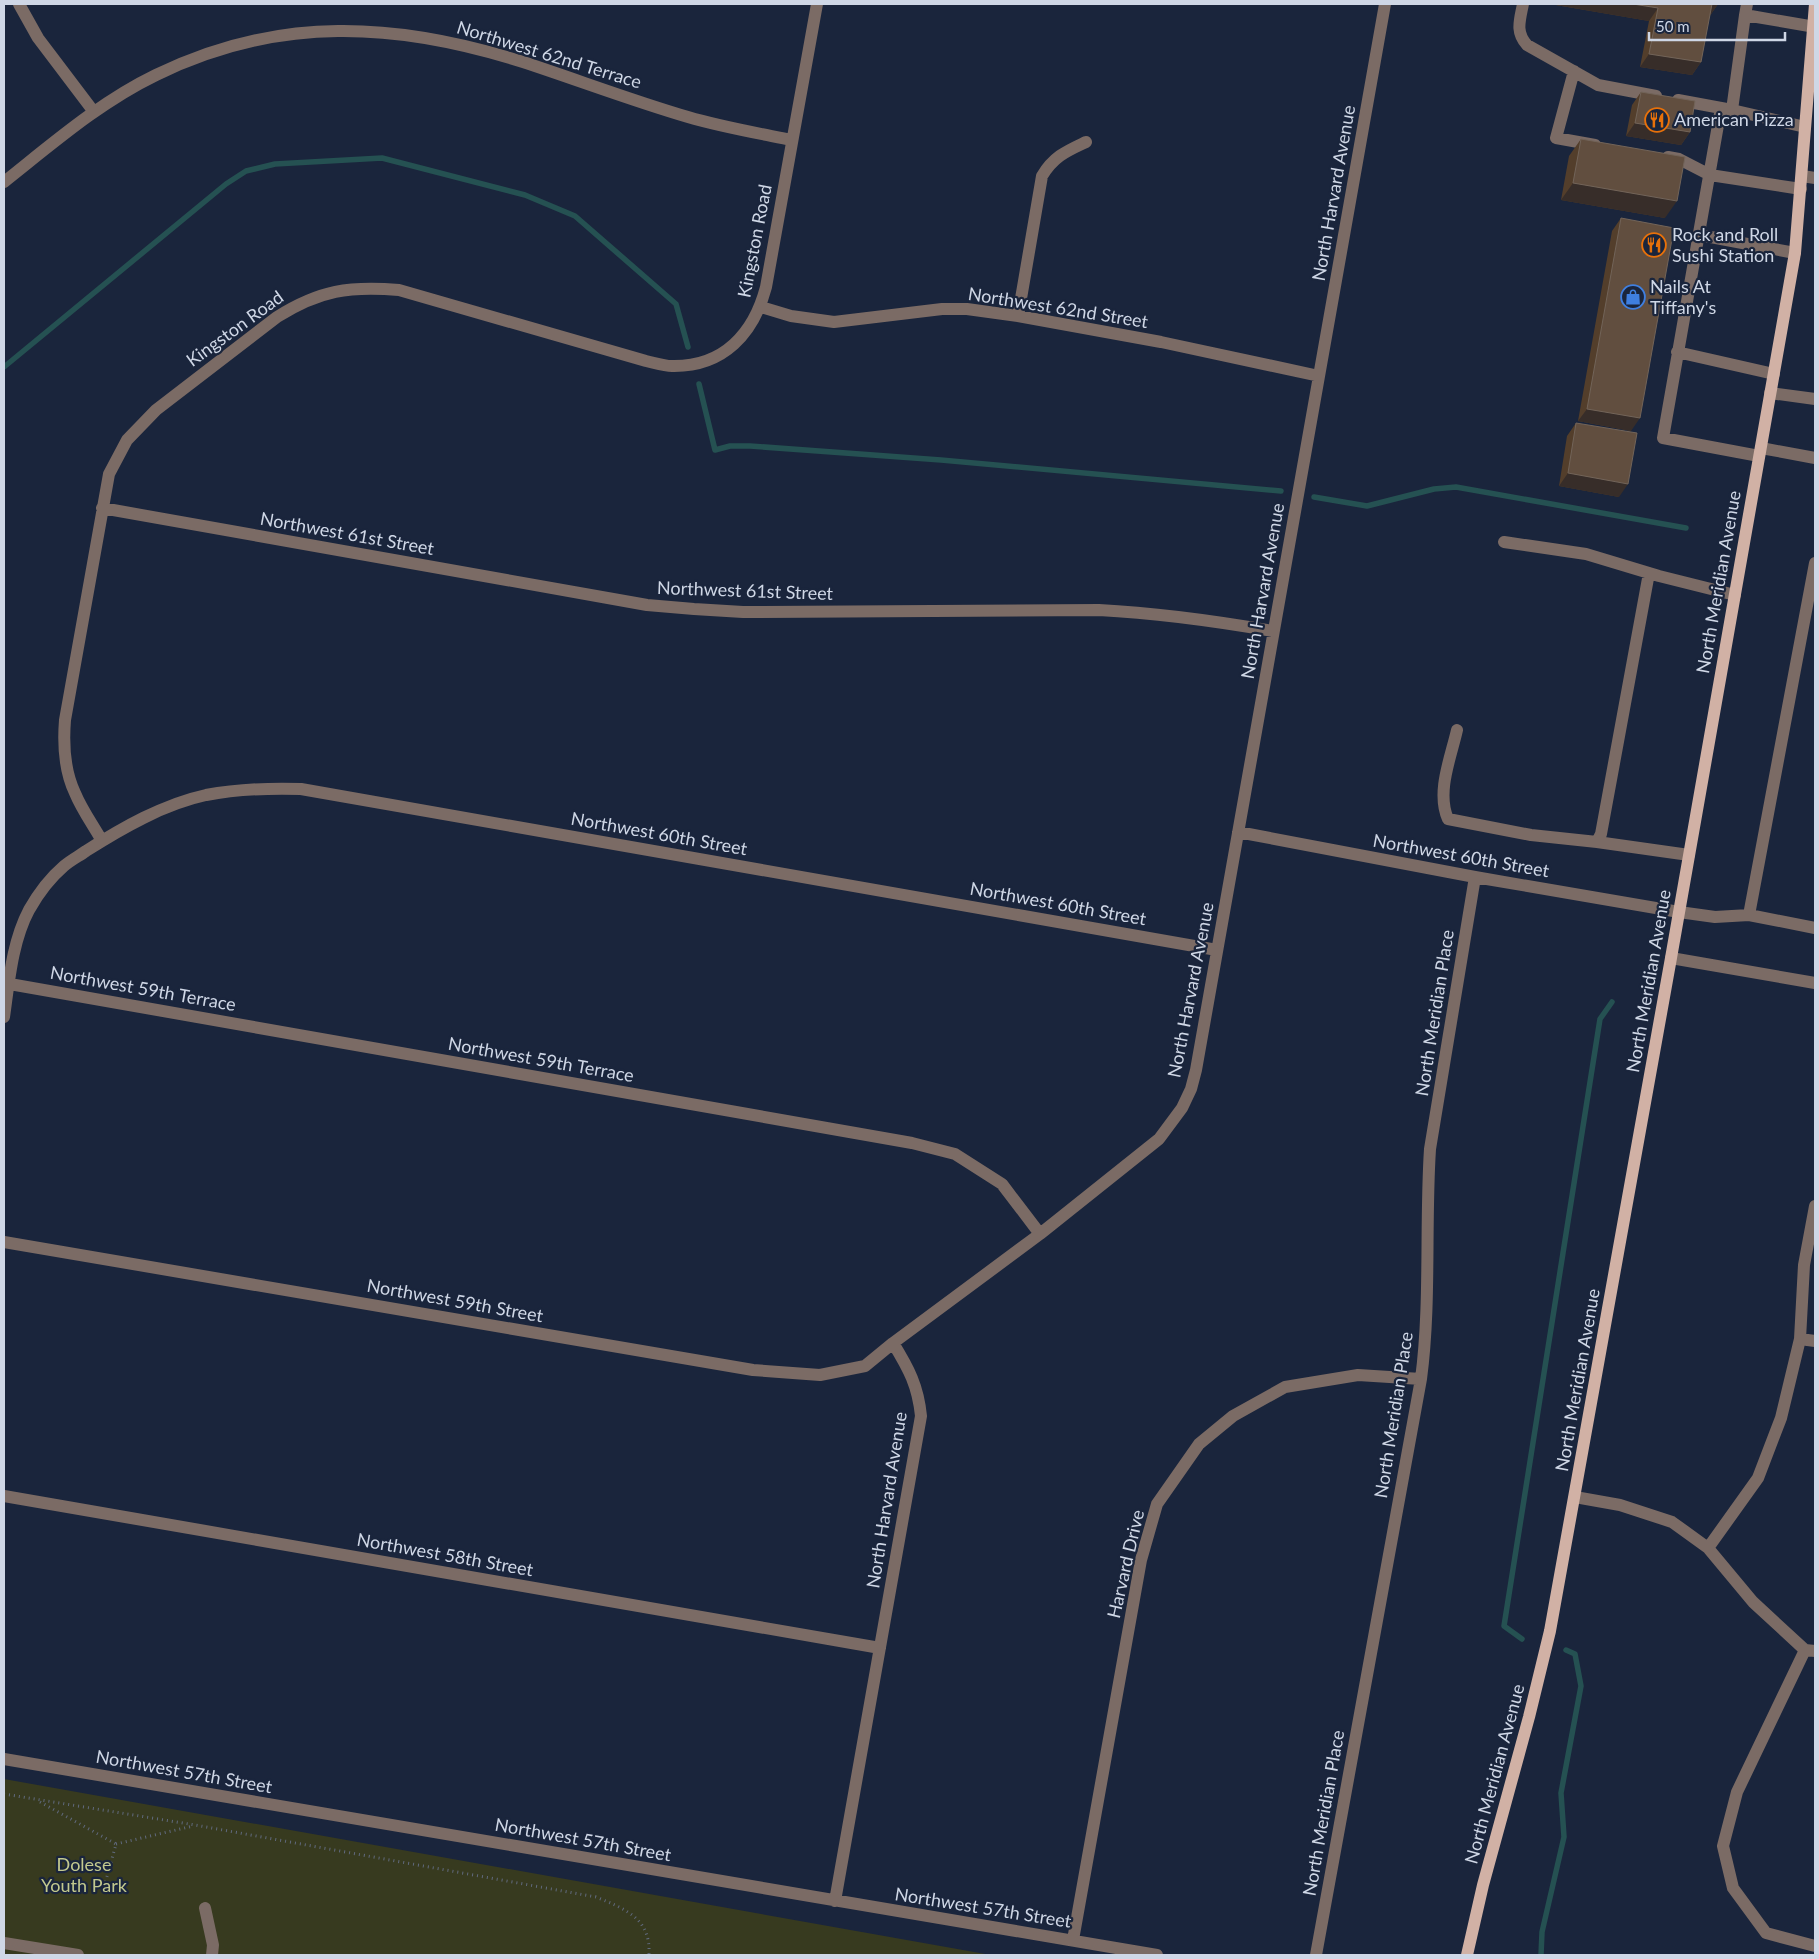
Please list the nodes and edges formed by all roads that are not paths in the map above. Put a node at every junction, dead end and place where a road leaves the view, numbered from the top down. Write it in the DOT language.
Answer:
graph roads {
  1 [pos="19,4"];
  2 [pos="817,4"];
  3 [pos="1385,4"];
  4 [pos="1523,4"];
  5 [pos="1815,4"];
  6 [pos="1746,10"];
  7 [pos="1814,27"];
  8 [pos="1574,71"];
  9 [pos="1811,104"];
  10 [pos="1727,109"];
  11 [pos="94,112"];
  12 [pos="1805,126"];
  13 [pos="792,140"];
  14 [pos="1086,142"];
  15 [pos="1603,146"];
  16 [pos="1660,156"];
  17 [pos="1710,176"];
  18 [pos="1815,178"];
  19 [pos="4,182"];
  20 [pos="1802,182"];
  21 [pos="1700,235"];
  22 [pos="1794,253"];
  23 [pos="761,308"];
  24 [pos="1018,316"];
  25 [pos="1677,352"];
  26 [pos="1774,374"];
  27 [pos="1319,376"];
  28 [pos="1770,393"];
  29 [pos="1815,399"];
  30 [pos="1760,452"];
  31 [pos="1815,458"];
  32 [pos="102,508"];
  33 [pos="1504,542"];
  34 [pos="1815,563"];
  35 [pos="1649,573"];
  36 [pos="1735,595"];
  37 [pos="1273,631"];
  38 [pos="1457,730"];
  39 [pos="1238,832"];
  40 [pos="102,841"];
  41 [pos="1597,842"];
  42 [pos="1689,855"];
  43 [pos="1475,877"];
  44 [pos="1678,912"];
  45 [pos="1749,915"];
  46 [pos="1815,928"];
  47 [pos="1217,950"];
  48 [pos="1671,958"];
  49 [pos="6,983"];
  50 [pos="1815,983"];
  51 [pos="4,1017"];
  52 [pos="1815,1206"];
  53 [pos="1040,1234"];
  54 [pos="4,1242"];
  55 [pos="1800,1340"];
  56 [pos="1815,1341"];
  57 [pos="893,1343"];
  58 [pos="1421,1379"];
  59 [pos="4,1496"];
  60 [pos="1575,1497"];
  61 [pos="1708,1548"];
  62 [pos="880,1648"];
  63 [pos="1810,1650"];
  64 [pos="4,1758"];
  65 [pos="835,1901"];
  66 [pos="205,1908"];
  67 [pos="1073,1940"];
  68 [pos="4,1943"];
  69 [pos="1815,1946"];
  70 [pos="78,1955"];
  71 [pos="212,1955"];
  72 [pos="1157,1955"];
  73 [pos="1316,1955"];
  74 [pos="1467,1955"];
  1 -- 11 [label="street"];
  2 -- 13 [label="street, Kingston Road"];
  3 -- 27 [label="street, North Harvard Avenue"];
  4 -- 8 [label="street"];
  5 -- 7 [label="main road, North Meridian Avenue"];
  6 -- 7 [label="street"];
  6 -- 10 [label="street"];
  7 -- 9 [label="main road, North Meridian Avenue"];
  8 -- 10 [label="street"];
  8 -- 15 [label="street"];
  9 -- 12 [label="main road, North Meridian Avenue"];
  10 -- 12 [label="street"];
  10 -- 17 [label="street"];
  11 -- 13 [label="street, Northwest 62nd Terrace"];
  11 -- 19 [label="street, Northwest 62nd Terrace"];
  12 -- 20 [label="main road, North Meridian Avenue"];
  13 -- 23 [label="street, Kingston Road"];
  14 -- 24 [label="street"];
  16 -- 17 [label="street"];
  17 -- 20 [label="street"];
  17 -- 21 [label="street"];
  18 -- 20 [label="street"];
  20 -- 22 [label="main road, North Meridian Avenue"];
  21 -- 22 [label="street"];
  21 -- 25 [label="street"];
  22 -- 26 [label="main road, North Meridian Avenue"];
  23 -- 24 [label="street, Northwest 62nd Street"];
  23 -- 32 [label="street, Kingston Road"];
  24 -- 27 [label="street, Northwest 62nd Street"];
  25 -- 26 [label="street"];
  25 -- 30 [label="street"];
  26 -- 28 [label="main road, North Meridian Avenue"];
  27 -- 37 [label="street, North Harvard Avenue"];
  28 -- 29 [label="street"];
  28 -- 30 [label="main road, North Meridian Avenue"];
  30 -- 31 [label="street"];
  30 -- 36 [label="main road, North Meridian Avenue"];
  32 -- 37 [label="street, Northwest 61st Street"];
  32 -- 40 [label="street, Kingston Road"];
  33 -- 35 [label="street"];
  34 -- 45 [label="street"];
  35 -- 36 [label="street"];
  35 -- 41 [label="street"];
  36 -- 42 [label="main road, North Meridian Avenue"];
  37 -- 39 [label="street, North Harvard Avenue"];
  38 -- 41 [label="street"];
  39 -- 43 [label="street, Northwest 60th Street"];
  39 -- 47 [label="street, North Harvard Avenue"];
  40 -- 47 [label="street, Northwest 60th Street"];
  40 -- 49 [label="street"];
  41 -- 42 [label="street"];
  42 -- 44 [label="main road, North Meridian Avenue"];
  43 -- 44 [label="street, Northwest 60th Street"];
  43 -- 58 [label="street, North Meridian Place"];
  44 -- 45 [label="street, Northwest 60th Street"];
  44 -- 48 [label="main road, North Meridian Avenue"];
  45 -- 46 [label="street, Northwest 60th Street"];
  47 -- 53 [label="street, North Harvard Avenue"];
  48 -- 50 [label="street"];
  48 -- 60 [label="main road, North Meridian Avenue"];
  49 -- 51 [label="street"];
  49 -- 53 [label="street, Northwest 59th Terrace"];
  52 -- 55 [label="street"];
  53 -- 57 [label="street, North Harvard Avenue"];
  54 -- 57 [label="street, Northwest 59th Street"];
  55 -- 56 [label="street"];
  55 -- 61 [label="street"];
  57 -- 62 [label="street, North Harvard Avenue"];
  58 -- 67 [label="street, Harvard Drive"];
  58 -- 73 [label="street, North Meridian Place"];
  59 -- 62 [label="street, Northwest 58th Street"];
  60 -- 61 [label="street"];
  60 -- 74 [label="main road, North Meridian Avenue"];
  61 -- 63 [label="street"];
  62 -- 65 [label="street, North Harvard Avenue"];
  63 -- 69 [label="street"];
  64 -- 65 [label="street, Northwest 57th Street"];
  65 -- 67 [label="street, Northwest 57th Street"];
  66 -- 71 [label="street"];
  67 -- 72 [label="street, Northwest 57th Street"];
  68 -- 70 [label="street"];
}
